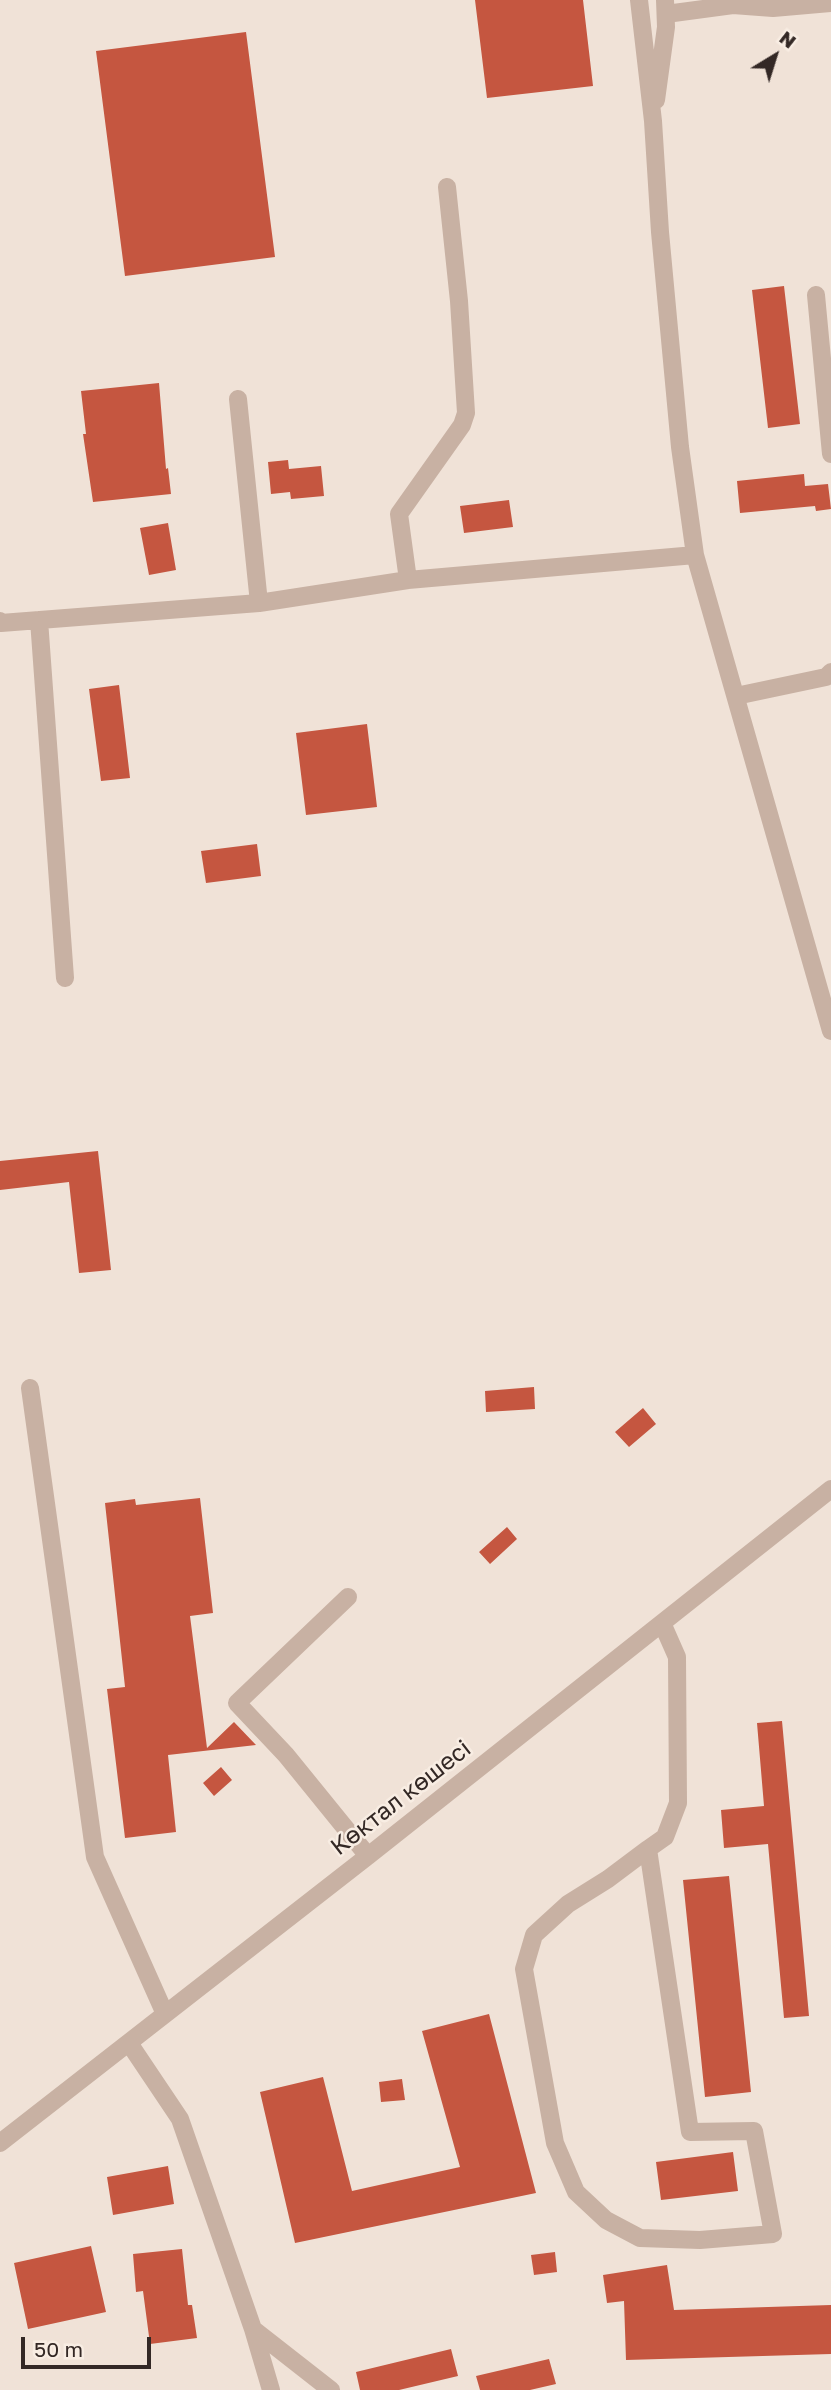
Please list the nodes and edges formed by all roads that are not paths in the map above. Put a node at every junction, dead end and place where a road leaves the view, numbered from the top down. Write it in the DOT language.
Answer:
graph roads {
  1 [pos="639,0"];
  2 [pos="831,3"];
  3 [pos="666,7"];
  4 [pos="653,121"];
  5 [pos="447,187"];
  6 [pos="816,295"];
  7 [pos="238,399"];
  8 [pos="831,454"];
  9 [pos="695,555"];
  10 [pos="408,580"];
  11 [pos="260,603"];
  12 [pos="39,620"];
  13 [pos="0,623"];
  14 [pos="831,672"];
  15 [pos="736,696"];
  16 [pos="65,978"];
  17 [pos="831,1031"];
  18 [pos="30,1388"];
  19 [pos="831,1489"];
  20 [pos="348,1597"];
  21 [pos="663,1623"];
  22 [pos="648,1850"];
  23 [pos="368,1856"];
  24 [pos="165,2014"];
  25 [pos="129,2043"];
  26 [pos="0,2143"];
  27 [pos="253,2329"];
  28 [pos="271,2390"];
  29 [pos="331,2390"];
  1 -- 4 [label="street"];
  2 -- 3 [label="street"];
  3 -- 4 [label="street"];
  4 -- 9 [label="street"];
  5 -- 10 [label="street"];
  6 -- 8 [label="street"];
  7 -- 11 [label="street"];
  9 -- 10 [label="street"];
  9 -- 15 [label="street"];
  10 -- 11 [label="street"];
  11 -- 12 [label="street"];
  12 -- 13 [label="street"];
  12 -- 16 [label="street"];
  14 -- 15 [label="street"];
  15 -- 17 [label="street"];
  18 -- 24 [label="street"];
  19 -- 21 [label="street, Көктал көшесі"];
  20 -- 23 [label="street"];
  21 -- 22 [label="street"];
  21 -- 23 [label="street, Көктал көшесі"];
  22 -- 22 [label="street"];
  23 -- 24 [label="street, Көктал көшесі"];
  24 -- 25 [label="street, Көктал көшесі"];
  25 -- 26 [label="street, Көктал көшесі"];
  25 -- 27 [label="street"];
  27 -- 28 [label="street"];
  27 -- 29 [label="street"];
}
